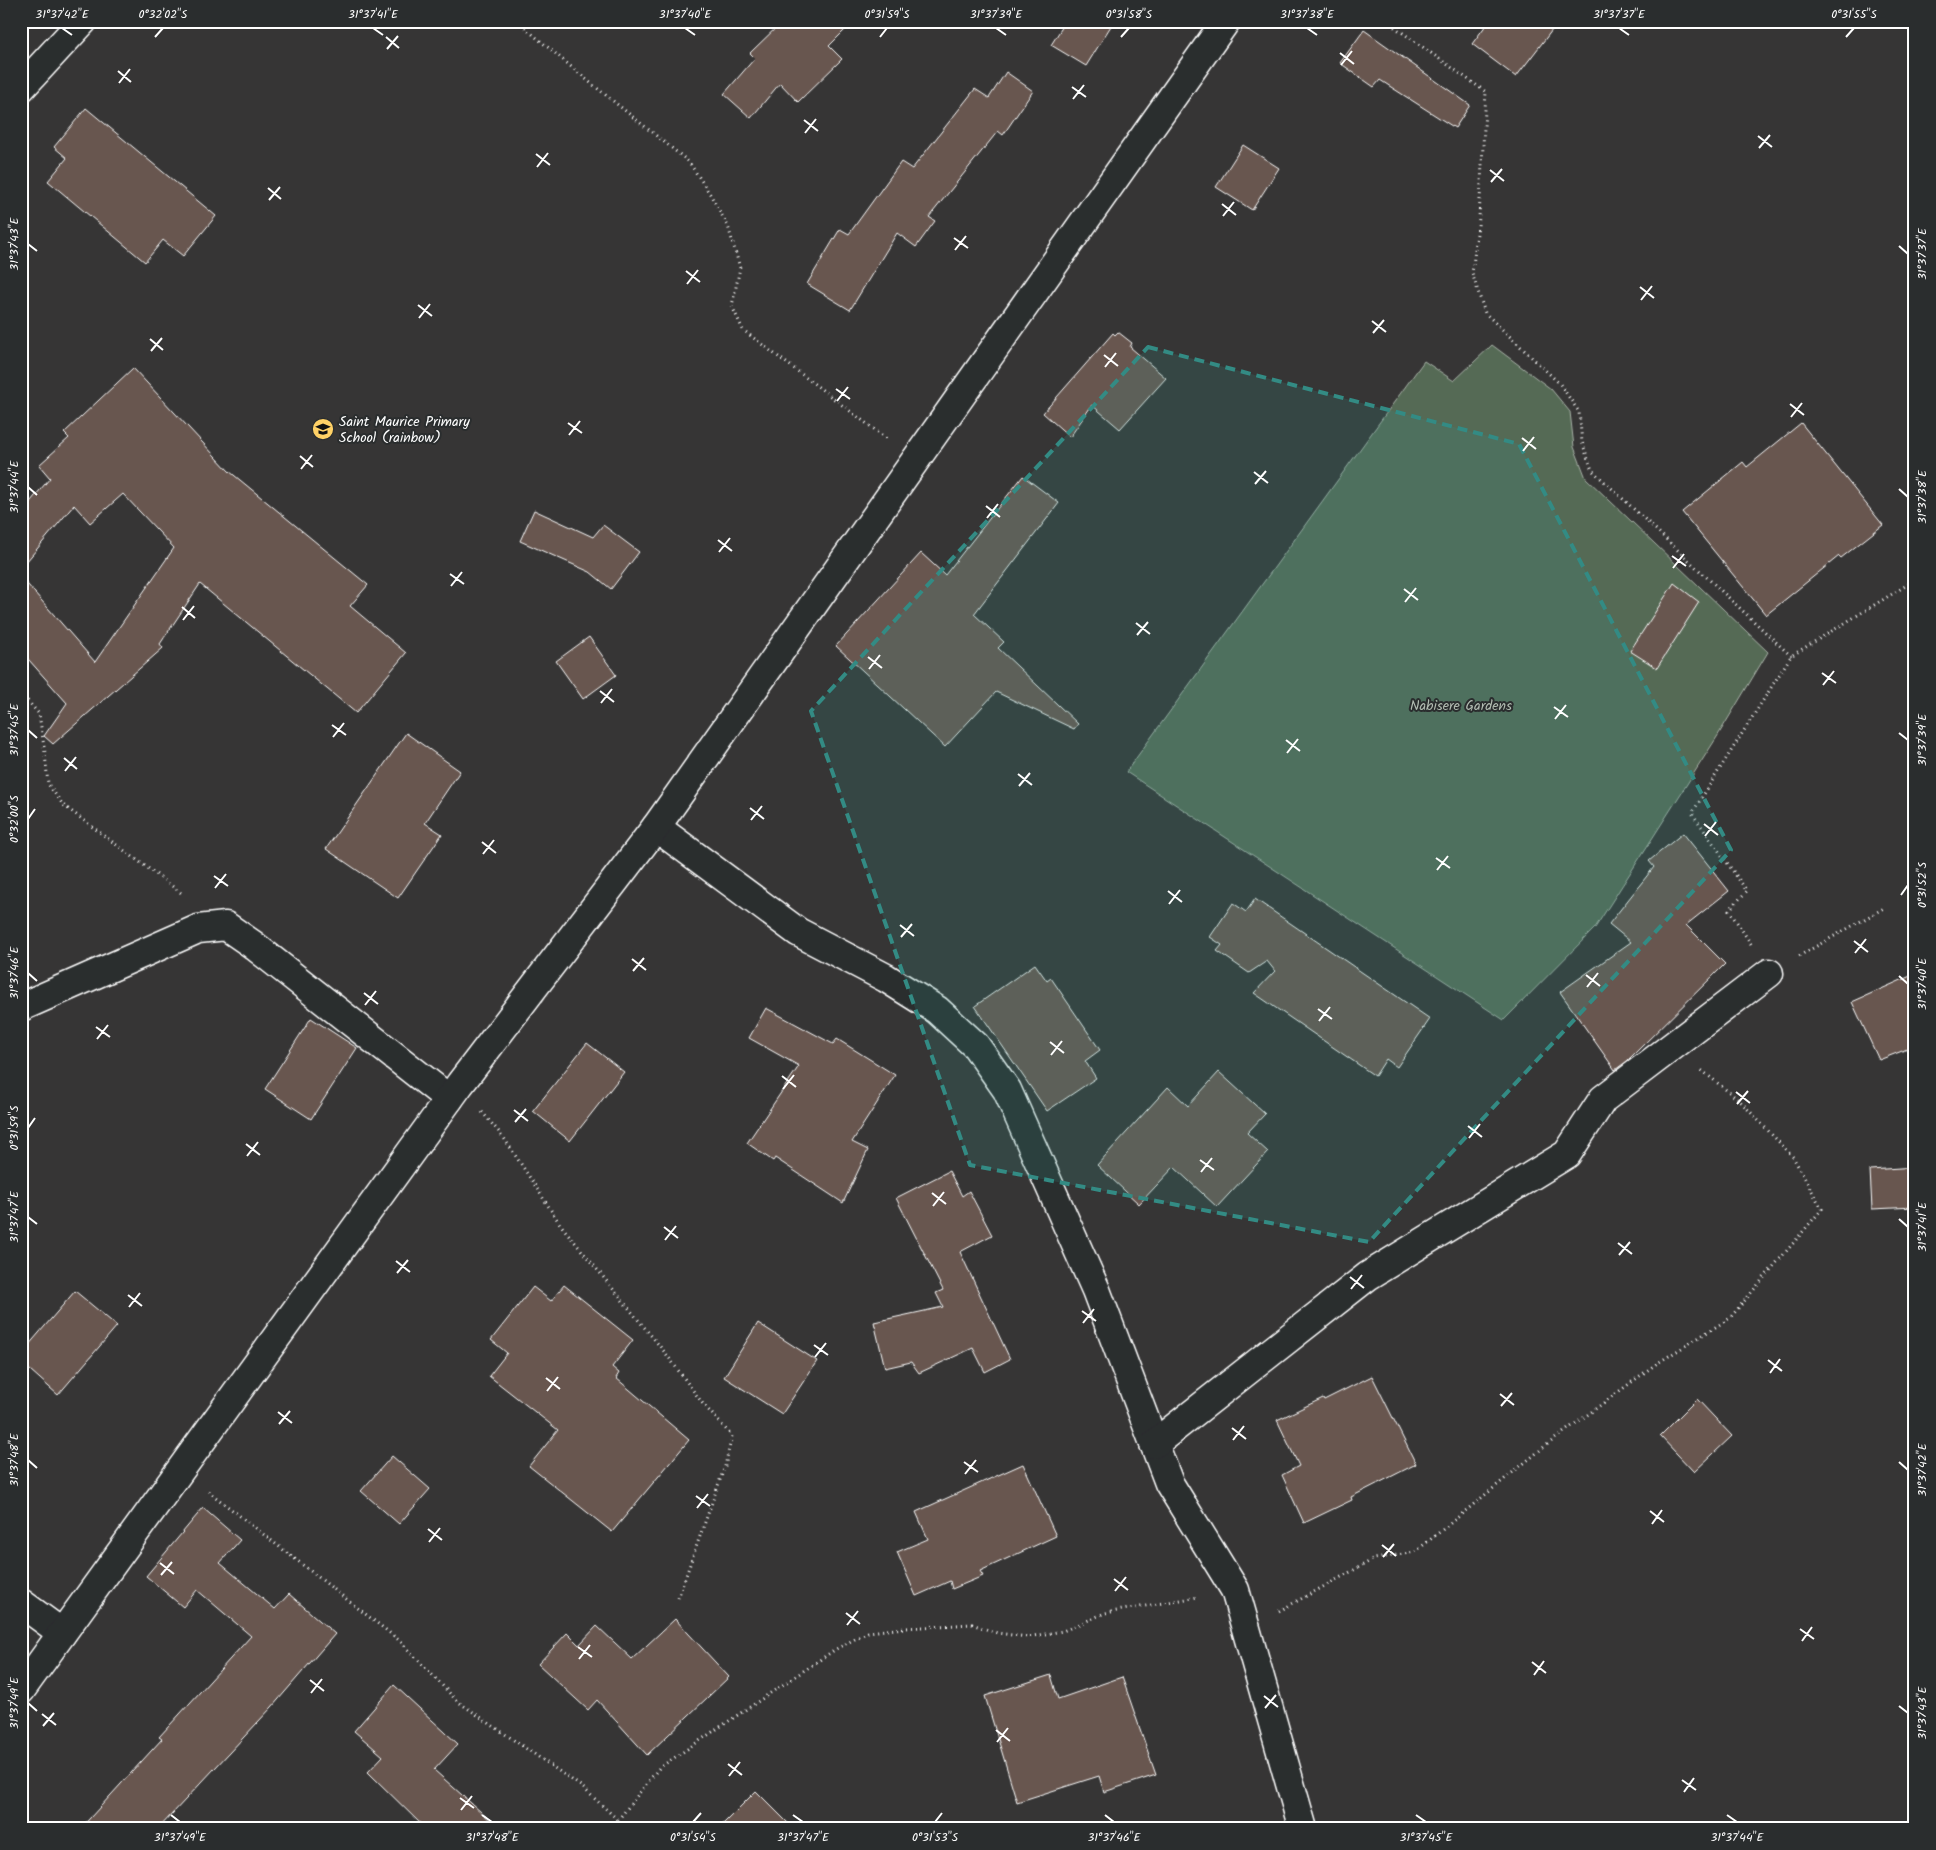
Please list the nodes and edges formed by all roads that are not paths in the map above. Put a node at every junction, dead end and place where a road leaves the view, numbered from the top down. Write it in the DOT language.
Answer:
graph roads {
  1 [pos="83,21"];
  2 [pos="1226,21"];
  3 [pos="21,88"];
  4 [pos="656,826"];
  5 [pos="1769,973"];
  6 [pos="21,1007"];
  7 [pos="454,1092"];
  8 [pos="1154,1444"];
  9 [pos="21,1603"];
  10 [pos="62,1633"];
  11 [pos="21,1690"];
  12 [pos="1303,1829"];
  1 -- 3 [label="street"];
  2 -- 4 [label="street"];
  4 -- 7 [label="street"];
  4 -- 8 [label="street"];
  5 -- 8 [label="street"];
  6 -- 7 [label="street"];
  7 -- 10 [label="street"];
  8 -- 12 [label="street"];
  9 -- 10 [label="street"];
  10 -- 11 [label="street"];
}
